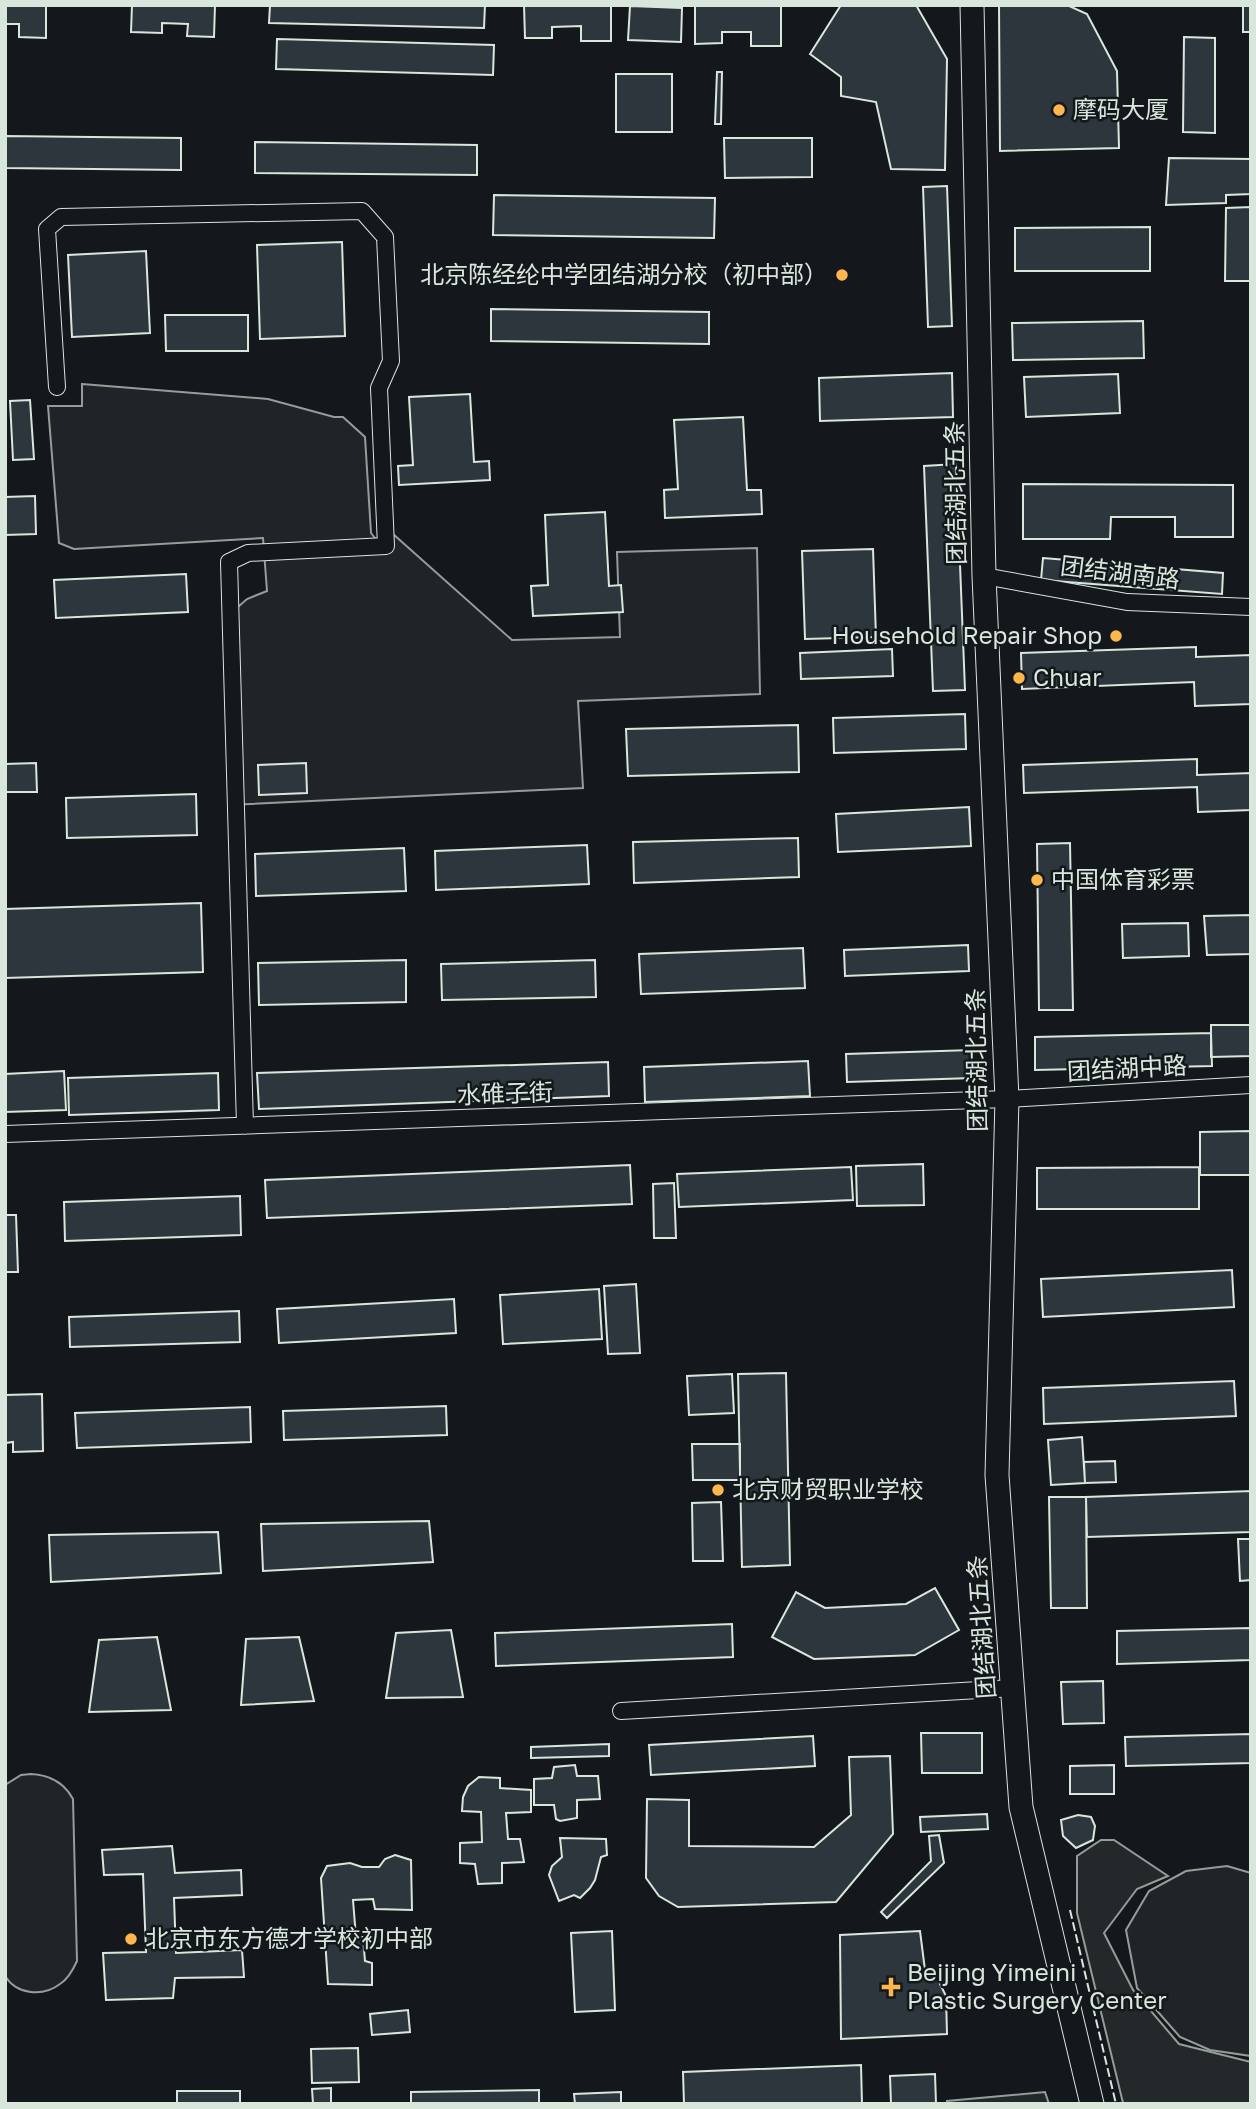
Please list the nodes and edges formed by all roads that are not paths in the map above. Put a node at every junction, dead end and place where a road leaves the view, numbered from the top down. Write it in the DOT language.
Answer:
graph roads {
  1 [pos="972,5"];
  2 [pos="57,387"];
  3 [pos="984,576"];
  4 [pos="1251,607"];
  5 [pos="1251,1085"];
  6 [pos="1007,1099"];
  7 [pos="245,1126"];
  8 [pos="5,1134"];
  9 [pos="1013,1688"];
  10 [pos="621,1712"];
  11 [pos="1092,2104"];
  1 -- 3 [label="street, 团结湖北五条"];
  2 -- 7 [label="street"];
  3 -- 4 [label="street, 团结湖南路"];
  3 -- 6 [label="street, 团结湖北五条"];
  5 -- 6 [label="street, 团结湖中路"];
  6 -- 7 [label="street, 水碓子街"];
  6 -- 9 [label="street, 团结湖北五条"];
  7 -- 8 [label="street, 水碓子街"];
  9 -- 10 [label="street"];
  9 -- 11 [label="street, 团结湖北五条"];
}
